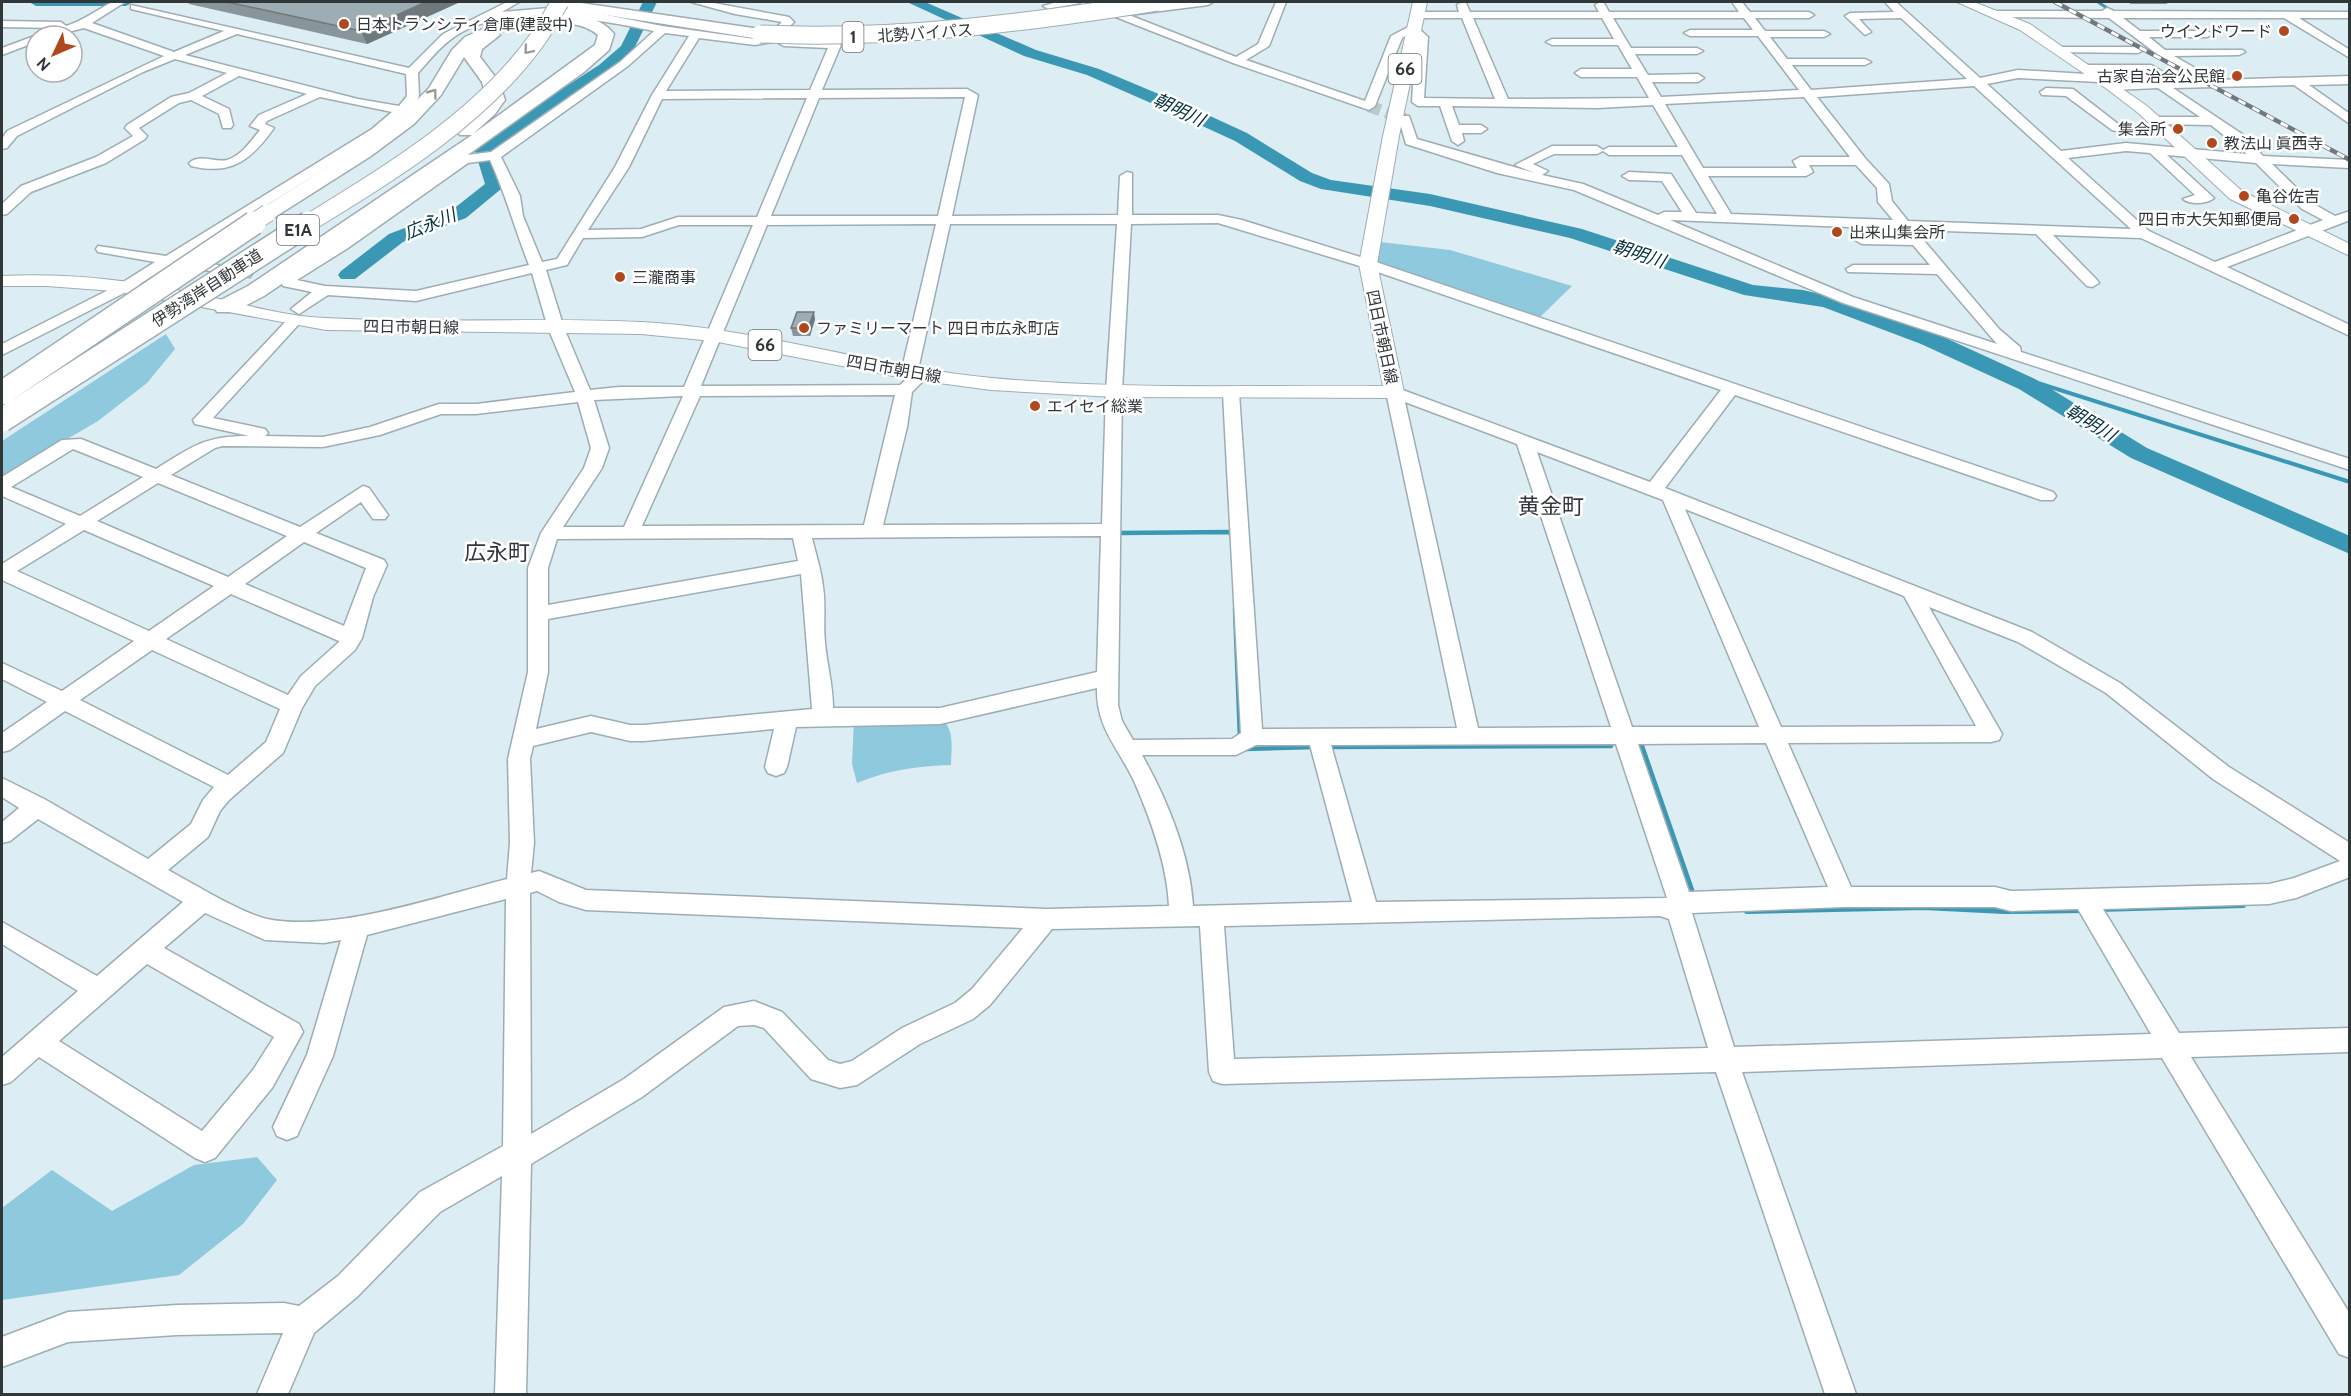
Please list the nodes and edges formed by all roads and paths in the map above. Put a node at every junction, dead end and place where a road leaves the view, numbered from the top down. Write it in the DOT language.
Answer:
graph roads {
  1 [pos="118,2"];
  2 [pos="514,2"];
  3 [pos="531,2"];
  4 [pos="540,2"];
  5 [pos="559,2"];
  6 [pos="696,2"];
  7 [pos="1075,2"];
  8 [pos="1085,2"];
  9 [pos="1157,2"];
  10 [pos="1182,2"];
  11 [pos="1208,2"];
  12 [pos="1281,2"];
  13 [pos="1460,2"];
  14 [pos="1506,2"];
  15 [pos="1598,2"];
  16 [pos="1737,2"];
  17 [pos="1890,2"];
  18 [pos="1964,2"];
  19 [pos="2095,2"];
  20 [pos="2267,2"];
  21 [pos="1048,6"];
  22 [pos="135,7"];
  23 [pos="2348,7"];
  24 [pos="1118,8"];
  25 [pos="2001,10"];
  26 [pos="2111,14"];
  27 [pos="2286,14"];
  28 [pos="486,15"];
  29 [pos="640,15"];
  30 [pos="1417,15"];
  31 [pos="1466,15"];
  32 [pos="1513,15"];
  33 [pos="1747,15"];
  34 [pos="1809,15"];
  35 [pos="1906,15"];
  36 [pos="1609,20"];
  37 [pos="2,24"];
  38 [pos="24,24"];
  39 [pos="82,24"];
  40 [pos="1557,25"];
  41 [pos="84,26"];
  42 [pos="994,28"];
  43 [pos="691,29"];
  44 [pos="237,30"];
  45 [pos="1865,32"];
  46 [pos="947,33"];
  47 [pos="1690,33"];
  48 [pos="1761,34"];
  49 [pos="1824,34"];
  50 [pos="2137,34"];
  51 [pos="2207,34"];
  52 [pos="763,38"];
  53 [pos="1552,42"];
  54 [pos="24,43"];
  55 [pos="2,44"];
  56 [pos="15,46"];
  57 [pos="2059,50"];
  58 [pos="2138,50"];
  59 [pos="1697,51"];
  60 [pos="2239,51"];
  61 [pos="2,52"];
  62 [pos="2162,53"];
  63 [pos="2349,55"];
  64 [pos="175,56"];
  65 [pos="1237,61"];
  66 [pos="1634,61"];
  67 [pos="1783,62"];
  68 [pos="1865,62"];
  69 [pos="1669,69"];
  70 [pos="238,72"];
  71 [pos="412,72"];
  72 [pos="1698,78"];
  73 [pos="2349,80"];
  74 [pos="1977,81"];
  75 [pos="2104,81"];
  76 [pos="2295,81"];
  77 [pos="2214,83"];
  78 [pos="2176,84"];
  79 [pos="2161,85"];
  80 [pos="2046,92"];
  81 [pos="2069,92"];
  82 [pos="318,93"];
  83 [pos="816,94"];
  84 [pos="1809,94"];
  85 [pos="658,95"];
  86 [pos="193,96"];
  87 [pos="1657,101"];
  88 [pos="1445,102"];
  89 [pos="1503,103"];
  90 [pos="403,110"];
  91 [pos="1405,119"];
  92 [pos="2349,120"];
  93 [pos="2155,121"];
  94 [pos="2214,121"];
  95 [pos="227,126"];
  96 [pos="2116,128"];
  97 [pos="1481,129"];
  98 [pos="6,133"];
  99 [pos="2,145"];
  100 [pos="2154,150"];
  101 [pos="1685,151"];
  102 [pos="2186,151"];
  103 [pos="2058,154"];
  104 [pos="489,156"];
  105 [pos="2260,158"];
  106 [pos="1860,161"];
  107 [pos="196,163"];
  108 [pos="2349,164"];
  109 [pos="1699,172"];
  110 [pos="1127,176"];
  111 [pos="1629,176"];
  112 [pos="2190,199"];
  113 [pos="1623,205"];
  114 [pos="2,211"];
  115 [pos="2349,215"];
  116 [pos="1675,217"];
  117 [pos="1692,218"];
  118 [pos="1727,219"];
  119 [pos="762,220"];
  120 [pos="943,220"];
  121 [pos="1124,220"];
  122 [pos="2333,220"];
  123 [pos="1905,226"];
  124 [pos="2040,230"];
  125 [pos="2306,231"];
  126 [pos="578,234"];
  127 [pos="2181,235"];
  128 [pos="2148,236"];
  129 [pos="1862,240"];
  130 [pos="1919,241"];
  131 [pos="103,249"];
  132 [pos="2349,251"];
  133 [pos="170,260"];
  134 [pos="306,262"];
  135 [pos="1369,262"];
  136 [pos="2214,267"];
  137 [pos="536,269"];
  138 [pos="1852,269"];
  139 [pos="1943,270"];
  140 [pos="249,275"];
  141 [pos="2,281"];
  142 [pos="2092,283"];
  143 [pos="2274,284"];
  144 [pos="125,287"];
  145 [pos="2259,289"];
  146 [pos="325,290"];
  147 [pos="225,307"];
  148 [pos="296,315"];
  149 [pos="556,328"];
  150 [pos="2349,331"];
  151 [pos="713,335"];
  152 [pos="2,350"];
  153 [pos="2023,357"];
  154 [pos="912,379"];
  155 [pos="1731,389"];
  156 [pos="1114,391"];
  157 [pos="1394,392"];
  158 [pos="2,393"];
  159 [pos="690,393"];
  160 [pos="1231,393"];
  161 [pos="584,395"];
  162 [pos="2,400"];
  163 [pos="2,420"];
  164 [pos="2,426"];
  165 [pos="268,441"];
  166 [pos="1525,442"];
  167 [pos="2349,465"];
  168 [pos="158,476"];
  169 [pos="2,485"];
  170 [pos="2,490"];
  171 [pos="1662,494"];
  172 [pos="2047,496"];
  173 [pos="379,514"];
  174 [pos="82,523"];
  175 [pos="872,531"];
  176 [pos="550,533"];
  177 [pos="627,533"];
  178 [pos="1111,533"];
  179 [pos="802,534"];
  180 [pos="302,535"];
  181 [pos="811,565"];
  182 [pos="2,572"];
  183 [pos="229,585"];
  184 [pos="1911,592"];
  185 [pos="537,614"];
  186 [pos="352,639"];
  187 [pos="150,641"];
  188 [pos="2,670"];
  189 [pos="1106,678"];
  190 [pos="63,701"];
  191 [pos="292,706"];
  192 [pos="823,716"];
  193 [pos="788,720"];
  194 [pos="1470,735"];
  195 [pos="1623,736"];
  196 [pos="1772,736"];
  197 [pos="523,740"];
  198 [pos="1245,742"];
  199 [pos="2,744"];
  200 [pos="1320,744"];
  201 [pos="1127,750"];
  202 [pos="776,767"];
  203 [pos="231,786"];
  204 [pos="2,787"];
  205 [pos="38,807"];
  206 [pos="2,834"];
  207 [pos="2349,855"];
  208 [pos="2349,867"];
  209 [pos="152,870"];
  210 [pos="518,887"];
  211 [pos="1844,897"];
  212 [pos="202,901"];
  213 [pos="2088,905"];
  214 [pos="1680,907"];
  215 [pos="1367,913"];
  216 [pos="1211,915"];
  217 [pos="1182,916"];
  218 [pos="1046,919"];
  219 [pos="357,927"];
  220 [pos="2,932"];
  221 [pos="145,950"];
  222 [pos="98,990"];
  223 [pos="2349,1040"];
  224 [pos="38,1042"];
  225 [pos="2171,1047"];
  226 [pos="1725,1060"];
  227 [pos="2,1073"];
  228 [pos="287,1127"];
  229 [pos="517,1155"];
  230 [pos="303,1322"];
  231 [pos="2349,1343"];
  232 [pos="2,1352"];
  233 [pos="273,1395"];
  234 [pos="511,1395"];
  235 [pos="1840,1395"];
  1 -- 39 [label="street"];
  2 -- 28 [label="street"];
  3 -- 29 [label="highway, 1"];
  4 -- 5 [label="highway"];
  4 -- 162 [label="highway, 伊勢湾岸自動車道 / E1A"];
  5 -- 163 [label="highway, 伊勢湾岸自動車道 / E1A, one-way, bridge"];
  6 -- 52 [label="street"];
  7 -- 21 [label="street"];
  8 -- 24 [label="street"];
  9 -- 42 [label="highway, 北勢バイパス / 1, bridge"];
  10 -- 46 [label="highway, 1, bridge"];
  11 -- 24 [label="street"];
  12 -- 65 [label="street"];
  13 -- 31 [label="street"];
  14 -- 32 [label="street"];
  15 -- 36 [label="street"];
  16 -- 33 [label="street"];
  17 -- 35 [label="street"];
  18 -- 25 [label="main road"];
  19 -- 26 [label="street"];
  20 -- 27 [label="street"];
  22 -- 44 [label="street"];
  23 -- 27 [label="street"];
  24 -- 42 [label="highway, 1, bridge"];
  24 -- 65 [label="street"];
  25 -- 26 [label="street"];
  25 -- 57 [label="main road"];
  26 -- 27 [label="street"];
  26 -- 50 [label="street"];
  27 -- 63 [label="street"];
  28 -- 29 [label="street"];
  28 -- 71 [label="street"];
  29 -- 43 [label="highway, 1"];
  29 -- 104 [label="street"];
  30 -- 31 [label="street"];
  30 -- 65 [label="street"];
  30 -- 88 [label="street"];
  30 -- 135 [label="main road, 四日市朝日線 / 66"];
  31 -- 32 [label="street"];
  31 -- 89 [label="street"];
  32 -- 36 [label="street"];
  33 -- 34 [label="street"];
  33 -- 36 [label="street"];
  33 -- 48 [label="street"];
  35 -- 45 [label="street"];
  35 -- 74 [label="street"];
  36 -- 40 [label="street"];
  36 -- 66 [label="street"];
  37 -- 38 [label="street"];
  41 -- 64 [label="street"];
  42 -- 46 [label="highway, 北勢バイパス / 1, bridge"];
  43 -- 52 [label="highway, 北勢バイパス / 1"];
  43 -- 85 [label="street"];
  44 -- 64 [label="street"];
  44 -- 71 [label="street"];
  46 -- 52 [label="highway, 北勢バイパス / 1, bridge"];
  47 -- 48 [label="street"];
  48 -- 49 [label="street"];
  48 -- 67 [label="street"];
  50 -- 51 [label="street"];
  50 -- 62 [label="street"];
  52 -- 83 [label="street"];
  53 -- 66 [label="street"];
  54 -- 56 [label="street"];
  55 -- 56 [label="street"];
  56 -- 61 [label="street"];
  57 -- 58 [label="street"];
  57 -- 75 [label="main road"];
  59 -- 66 [label="street"];
  60 -- 62 [label="street"];
  62 -- 77 [label="street"];
  64 -- 70 [label="street"];
  64 -- 98 [label="street"];
  66 -- 66 [label="street"];
  66 -- 69 [label="street"];
  66 -- 72 [label="street"];
  66 -- 87 [label="street"];
  67 -- 68 [label="street"];
  67 -- 84 [label="street"];
  70 -- 82 [label="street"];
  70 -- 86 [label="street"];
  71 -- 90 [label="street"];
  73 -- 76 [label="street"];
  74 -- 75 [label="street"];
  74 -- 84 [label="street"];
  74 -- 103 [label="street"];
  75 -- 78 [label="street"];
  75 -- 79 [label="street"];
  75 -- 81 [label="street"];
  75 -- 93 [label="main road"];
  76 -- 77 [label="street"];
  76 -- 92 [label="street"];
  77 -- 78 [label="street"];
  78 -- 79 [label="street"];
  79 -- 94 [label="street"];
  80 -- 81 [label="street"];
  81 -- 96 [label="street"];
  82 -- 90 [label="street"];
  82 -- 107 [label="street"];
  83 -- 85 [label="street"];
  83 -- 119 [label="street"];
  83 -- 120 [label="street"];
  84 -- 87 [label="street"];
  84 -- 106 [label="street"];
  85 -- 126 [label="street"];
  86 -- 95 [label="street"];
  86 -- 114 [label="street"];
  87 -- 89 [label="street"];
  87 -- 101 [label="street"];
  88 -- 89 [label="street"];
  88 -- 97 [label="street"];
  90 -- 133 [label="street"];
  91 -- 113 [label="street"];
  93 -- 94 [label="street"];
  93 -- 102 [label="main road"];
  94 -- 105 [label="street"];
  98 -- 99 [label="street"];
  100 -- 102 [label="street"];
  100 -- 103 [label="street"];
  100 -- 112 [label="street"];
  101 -- 109 [label="street"];
  101 -- 116 [label="street"];
  102 -- 105 [label="street"];
  102 -- 125 [label="main road"];
  103 -- 128 [label="street"];
  104 -- 134 [label="street"];
  104 -- 137 [label="street"];
  105 -- 108 [label="street"];
  105 -- 122 [label="street"];
  106 -- 109 [label="street"];
  106 -- 123 [label="street"];
  109 -- 118 [label="street"];
  110 -- 121 [label="street"];
  111 -- 117 [label="street"];
  113 -- 116 [label="street"];
  113 -- 153 [label="street"];
  115 -- 122 [label="street"];
  116 -- 117 [label="street"];
  117 -- 118 [label="street"];
  118 -- 123 [label="street"];
  119 -- 120 [label="street"];
  119 -- 126 [label="street"];
  119 -- 151 [label="street"];
  120 -- 121 [label="street"];
  120 -- 154 [label="street"];
  121 -- 135 [label="street"];
  121 -- 156 [label="street"];
  122 -- 125 [label="street"];
  123 -- 124 [label="street"];
  123 -- 130 [label="street"];
  124 -- 128 [label="street"];
  124 -- 142 [label="street"];
  125 -- 132 [label="main road"];
  125 -- 136 [label="street"];
  126 -- 137 [label="street"];
  127 -- 128 [label="street"];
  128 -- 136 [label="street"];
  129 -- 130 [label="street"];
  130 -- 139 [label="street"];
  131 -- 133 [label="street"];
  133 -- 140 [label="street"];
  133 -- 144 [label="street"];
  134 -- 146 [label="street"];
  134 -- 147 [label="highway"];
  158 -- 134 [label="highway, one-way, bridge"];
  135 -- 155 [label="street"];
  135 -- 157 [label="main road, 四日市朝日線 / 66"];
  136 -- 145 [label="street"];
  137 -- 146 [label="street"];
  137 -- 149 [label="street"];
  138 -- 139 [label="street"];
  139 -- 153 [label="street"];
  141 -- 144 [label="main road, 四日市朝日線 / 66"];
  143 -- 145 [label="street"];
  144 -- 147 [label="main road, 四日市朝日線 / 66"];
  144 -- 152 [label="street"];
  145 -- 150 [label="street"];
  146 -- 148 [label="street"];
  147 -- 148 [label="main road, 四日市朝日線 / 66"];
  147 -- 164 [label="highway"];
  148 -- 149 [label="main road, 四日市朝日線 / 66"];
  148 -- 165 [label="street"];
  149 -- 151 [label="main road, 四日市朝日線 / 66"];
  149 -- 161 [label="street"];
  151 -- 154 [label="main road, 四日市朝日線 / 66"];
  151 -- 159 [label="street"];
  153 -- 167 [label="street"];
  154 -- 156 [label="main road, 四日市朝日線 / 66"];
  154 -- 159 [label="street"];
  154 -- 175 [label="street"];
  155 -- 171 [label="street"];
  155 -- 172 [label="street"];
  156 -- 160 [label="main road, 四日市朝日線 / 66"];
  156 -- 178 [label="street"];
  157 -- 160 [label="main road, 四日市朝日線 / 66"];
  157 -- 166 [label="street"];
  157 -- 194 [label="street"];
  159 -- 161 [label="street"];
  159 -- 177 [label="street"];
  160 -- 198 [label="street"];
  161 -- 165 [label="street"];
  161 -- 176 [label="street"];
  165 -- 168 [label="street"];
  166 -- 171 [label="street"];
  166 -- 195 [label="street"];
  168 -- 169 [label="street"];
  168 -- 174 [label="street"];
  168 -- 180 [label="street"];
  170 -- 174 [label="street"];
  171 -- 184 [label="street"];
  171 -- 196 [label="street"];
  173 -- 180 [label="street"];
  174 -- 182 [label="street"];
  174 -- 183 [label="street"];
  175 -- 178 [label="street"];
  175 -- 179 [label="street"];
  176 -- 177 [label="street"];
  176 -- 185 [label="street"];
  177 -- 179 [label="street"];
  178 -- 189 [label="street"];
  179 -- 181 [label="street"];
  180 -- 183 [label="street"];
  180 -- 186 [label="street"];
  181 -- 185 [label="street"];
  181 -- 192 [label="street"];
  182 -- 187 [label="street"];
  183 -- 186 [label="street"];
  183 -- 187 [label="street"];
  184 -- 196 [label="street"];
  184 -- 207 [label="street"];
  185 -- 197 [label="street"];
  186 -- 191 [label="street"];
  187 -- 190 [label="street"];
  187 -- 191 [label="street"];
  188 -- 190 [label="street"];
  189 -- 192 [label="street"];
  189 -- 201 [label="street"];
  190 -- 199 [label="street"];
  190 -- 203 [label="street"];
  191 -- 203 [label="street"];
  192 -- 193 [label="street"];
  193 -- 197 [label="street"];
  193 -- 202 [label="street"];
  194 -- 195 [label="street"];
  194 -- 200 [label="street"];
  195 -- 196 [label="street"];
  195 -- 214 [label="street"];
  196 -- 211 [label="street"];
  197 -- 210 [label="street"];
  198 -- 200 [label="street"];
  198 -- 201 [label="street"];
  200 -- 215 [label="street"];
  201 -- 217 [label="street"];
  203 -- 209 [label="street"];
  204 -- 205 [label="street"];
  205 -- 206 [label="street"];
  205 -- 209 [label="street"];
  208 -- 213 [label="street"];
  209 -- 212 [label="street"];
  210 -- 218 [label="street"];
  210 -- 219 [label="street"];
  210 -- 229 [label="street"];
  211 -- 213 [label="street"];
  211 -- 214 [label="street"];
  212 -- 219 [label="street"];
  212 -- 221 [label="street"];
  213 -- 225 [label="street"];
  214 -- 215 [label="street"];
  214 -- 226 [label="street"];
  215 -- 216 [label="street"];
  216 -- 217 [label="street"];
  216 -- 226 [label="street"];
  217 -- 218 [label="street"];
  218 -- 229 [label="street"];
  219 -- 228 [label="street"];
  220 -- 222 [label="street"];
  221 -- 222 [label="street"];
  221 -- 224 [label="street"];
  222 -- 224 [label="street"];
  223 -- 225 [label="street"];
  224 -- 227 [label="street"];
  225 -- 226 [label="street"];
  225 -- 231 [label="street"];
  226 -- 235 [label="street"];
  229 -- 230 [label="street"];
  229 -- 234 [label="street"];
  230 -- 232 [label="street"];
  230 -- 233 [label="street"];
}
